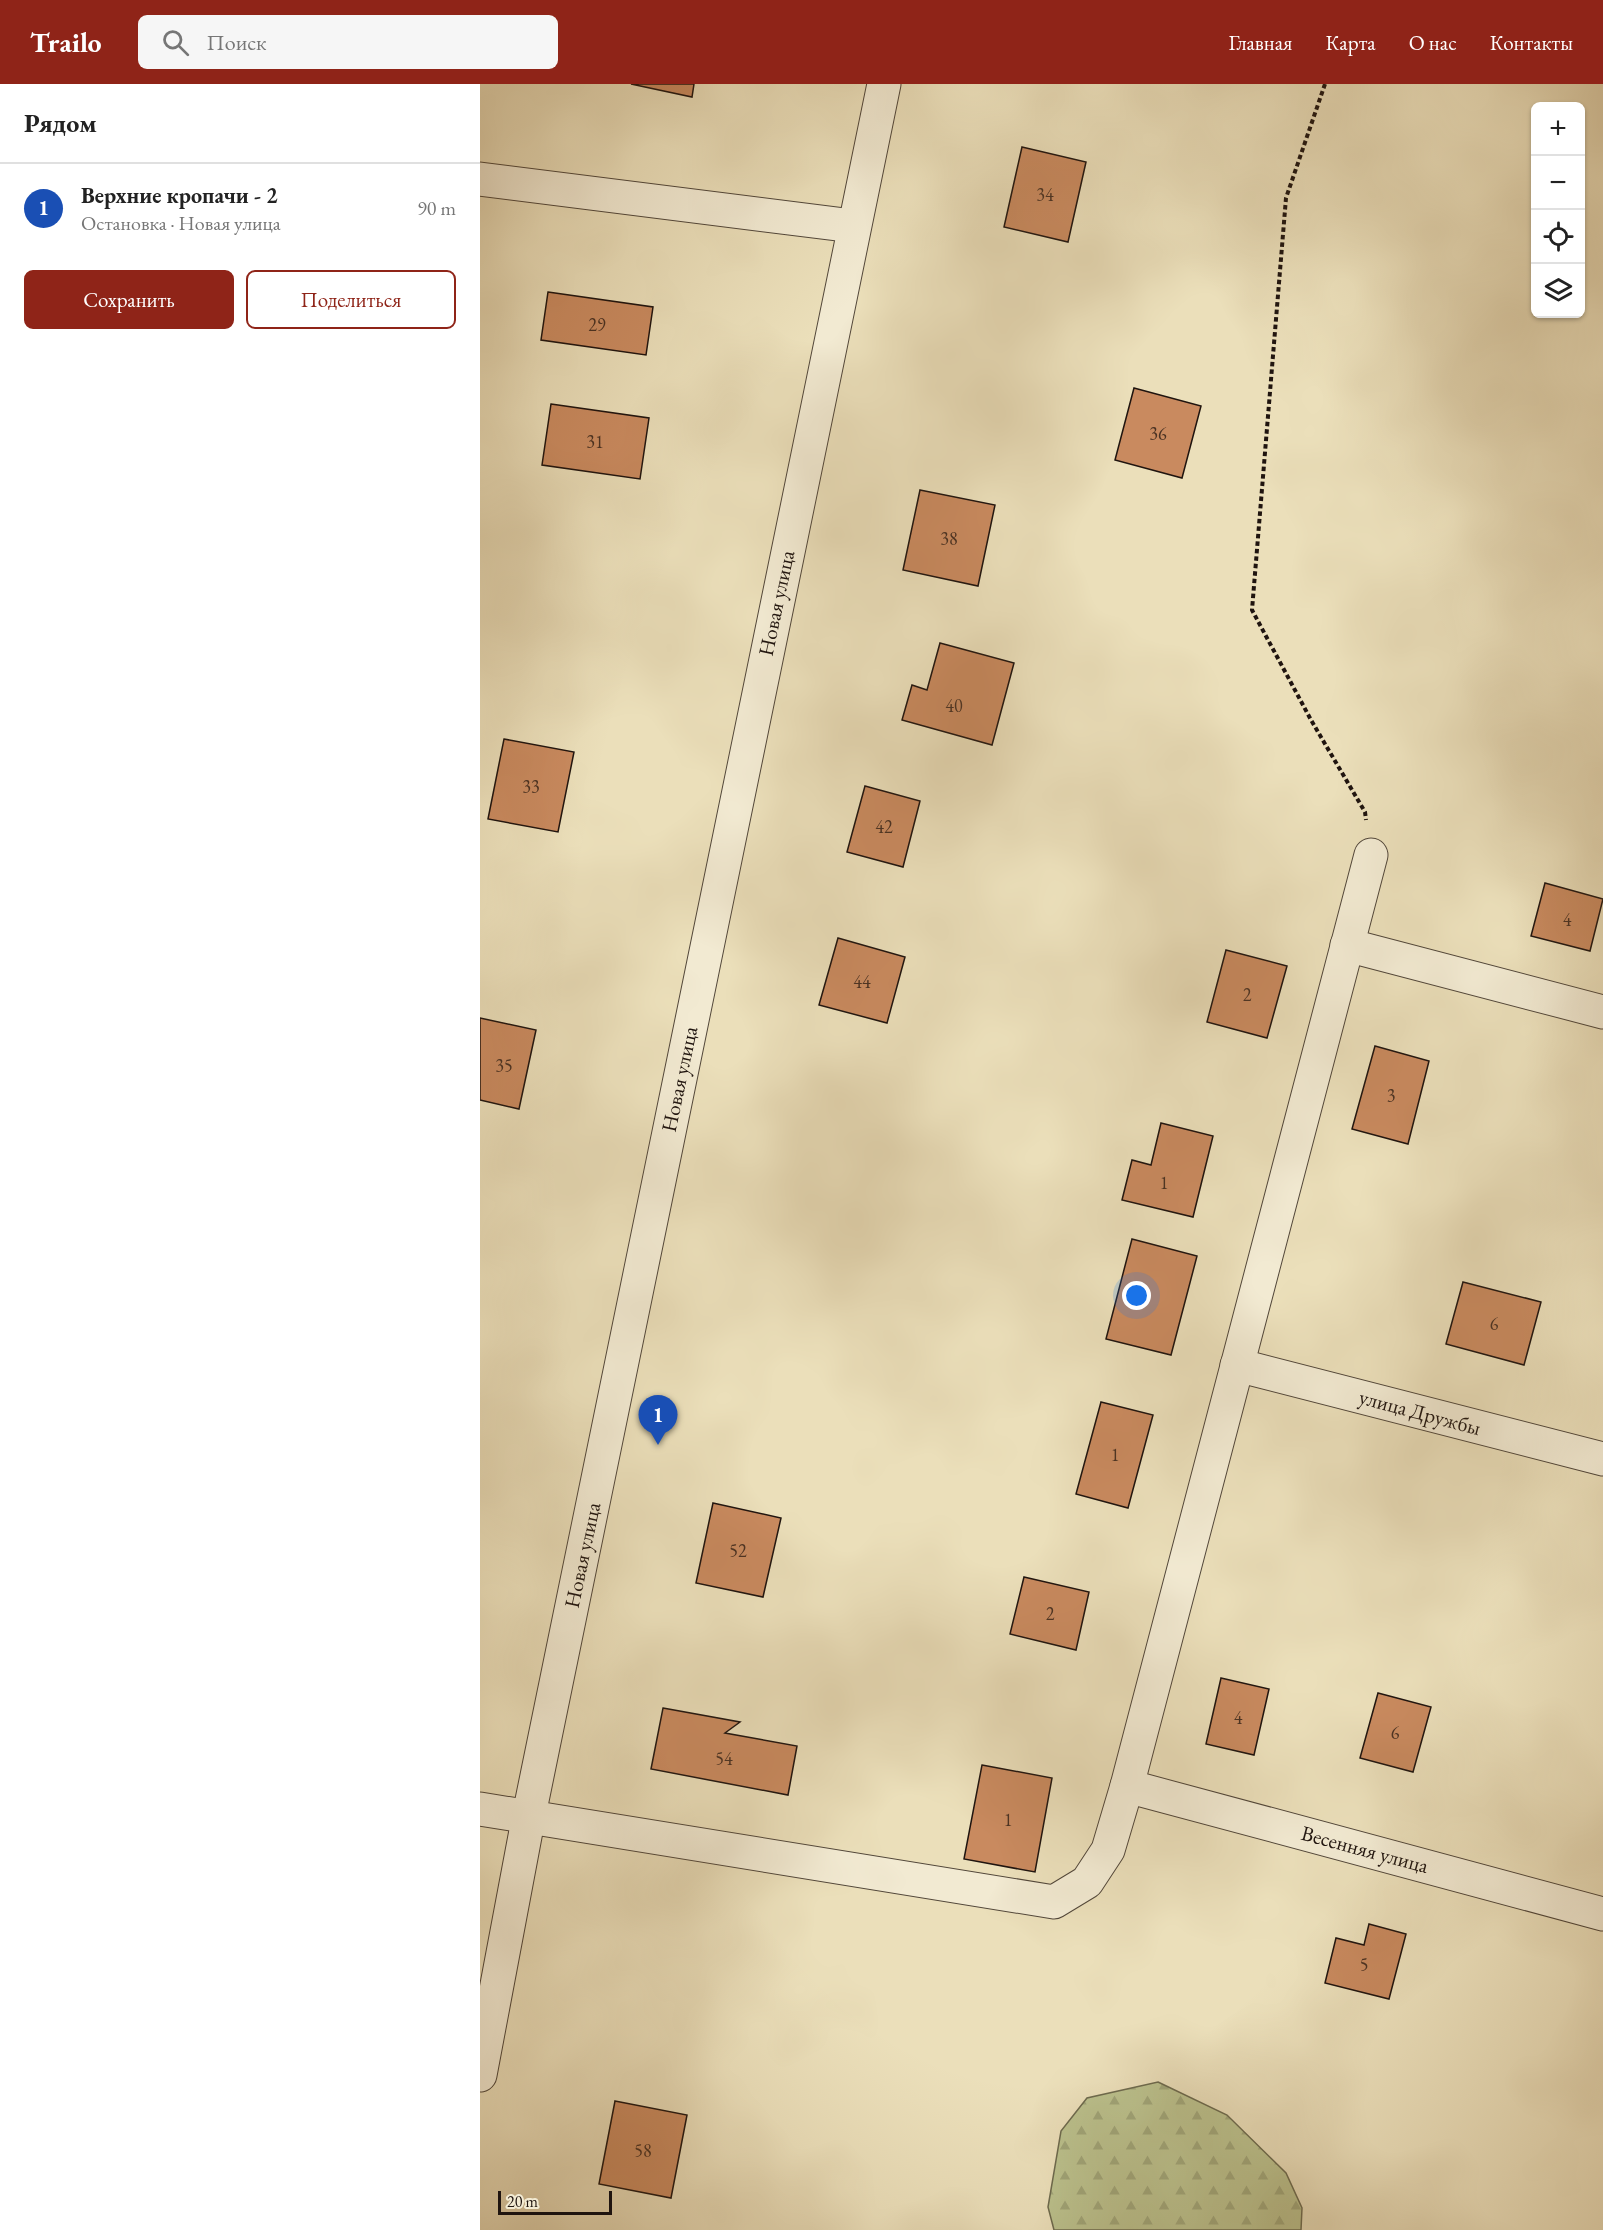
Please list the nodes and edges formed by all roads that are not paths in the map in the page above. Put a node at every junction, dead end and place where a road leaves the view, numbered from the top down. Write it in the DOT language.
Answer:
graph roads {
  1 [pos="884,84"];
  2 [pos="480,179"];
  3 [pos="853,226"];
  4 [pos="1371,855"];
  5 [pos="1347,945"];
  6 [pos="1603,1012"];
  7 [pos="1238,1365"];
  8 [pos="1603,1459"];
  9 [pos="1126,1786"];
  10 [pos="480,1809"];
  11 [pos="529,1815"];
  12 [pos="1603,1914"];
  13 [pos="480,2075"];
  1 -- 3 [label="street, Новая улица"];
  2 -- 3 [label="street"];
  3 -- 11 [label="street, Новая улица"];
  4 -- 5 [label="street"];
  5 -- 6 [label="street"];
  5 -- 7 [label="street"];
  7 -- 8 [label="street, улица Дружбы"];
  7 -- 9 [label="street"];
  9 -- 11 [label="street"];
  9 -- 12 [label="street, Весенняя улица"];
  10 -- 11 [label="street"];
  11 -- 13 [label="street, Новая улица"];
}
